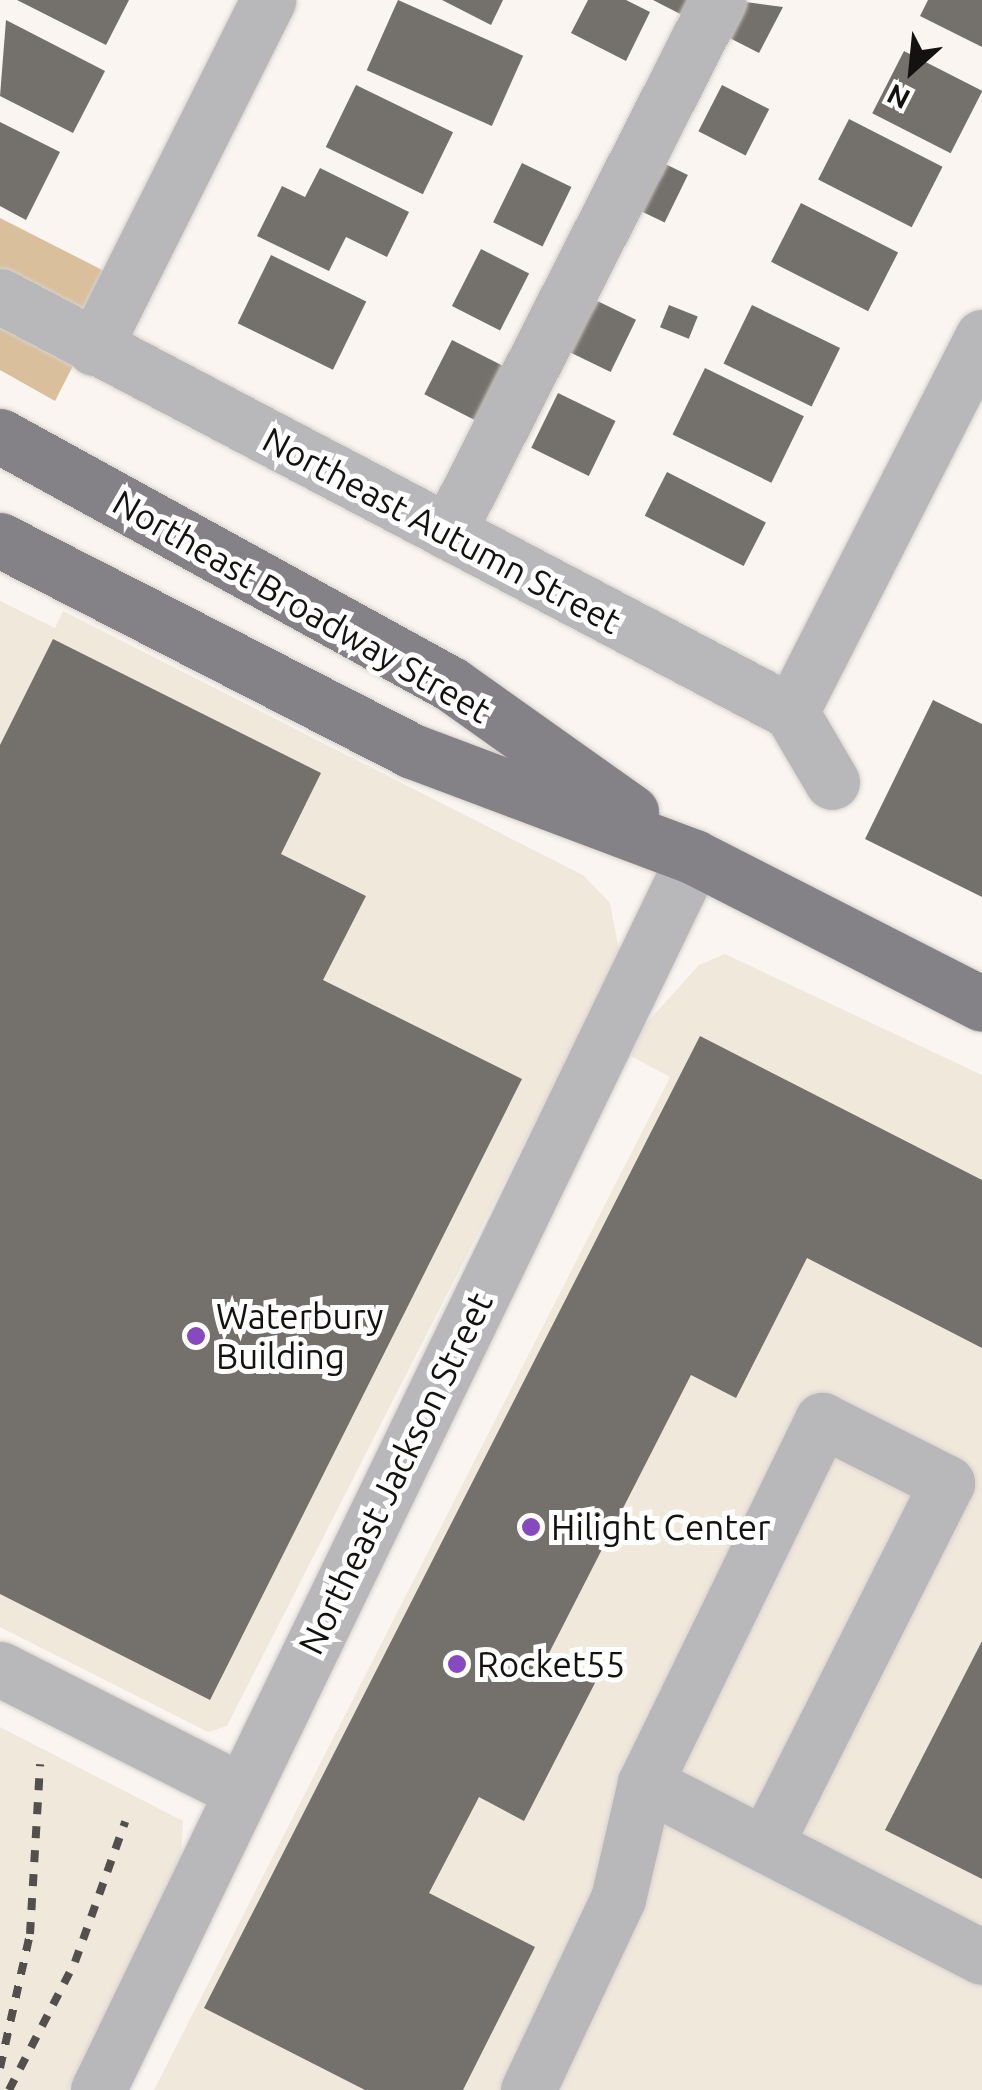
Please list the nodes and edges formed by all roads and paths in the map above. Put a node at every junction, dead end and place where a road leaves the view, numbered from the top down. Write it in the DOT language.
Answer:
graph roads {
  1 [pos="268,0"];
  2 [pos="718,0"];
  3 [pos="0,296"];
  4 [pos="982,336"];
  5 [pos="94,348"];
  6 [pos="0,436"];
  7 [pos="448,532"];
  8 [pos="0,540"];
  9 [pos="790,712"];
  10 [pos="832,782"];
  11 [pos="694,857"];
  12 [pos="982,1004"];
  13 [pos="0,1669"];
  14 [pos="645,1783"];
  15 [pos="242,1791"];
  16 [pos="765,1846"];
  17 [pos="982,1957"];
  18 [pos="98,2090"];
  19 [pos="528,2090"];
  1 -- 5 [label="street"];
  2 -- 7 [label="street"];
  3 -- 5 [label="street, Northeast Autumn Street"];
  4 -- 9 [label="street"];
  5 -- 7 [label="street, Northeast Autumn Street"];
  6 -- 11 [label="main road, Northeast Broadway Street"];
  7 -- 9 [label="street, Northeast Autumn Street"];
  8 -- 11 [label="main road, Northeast Broadway Street"];
  9 -- 10 [label="street"];
  11 -- 12 [label="main road, Northeast Broadway Street"];
  11 -- 15 [label="street, Northeast Jackson Street"];
  13 -- 15 [label="street"];
  14 -- 16 [label="street"];
  14 -- 16 [label="street"];
  14 -- 19 [label="street"];
  15 -- 18 [label="street, Northeast Jackson Street"];
  16 -- 17 [label="street"];
}
